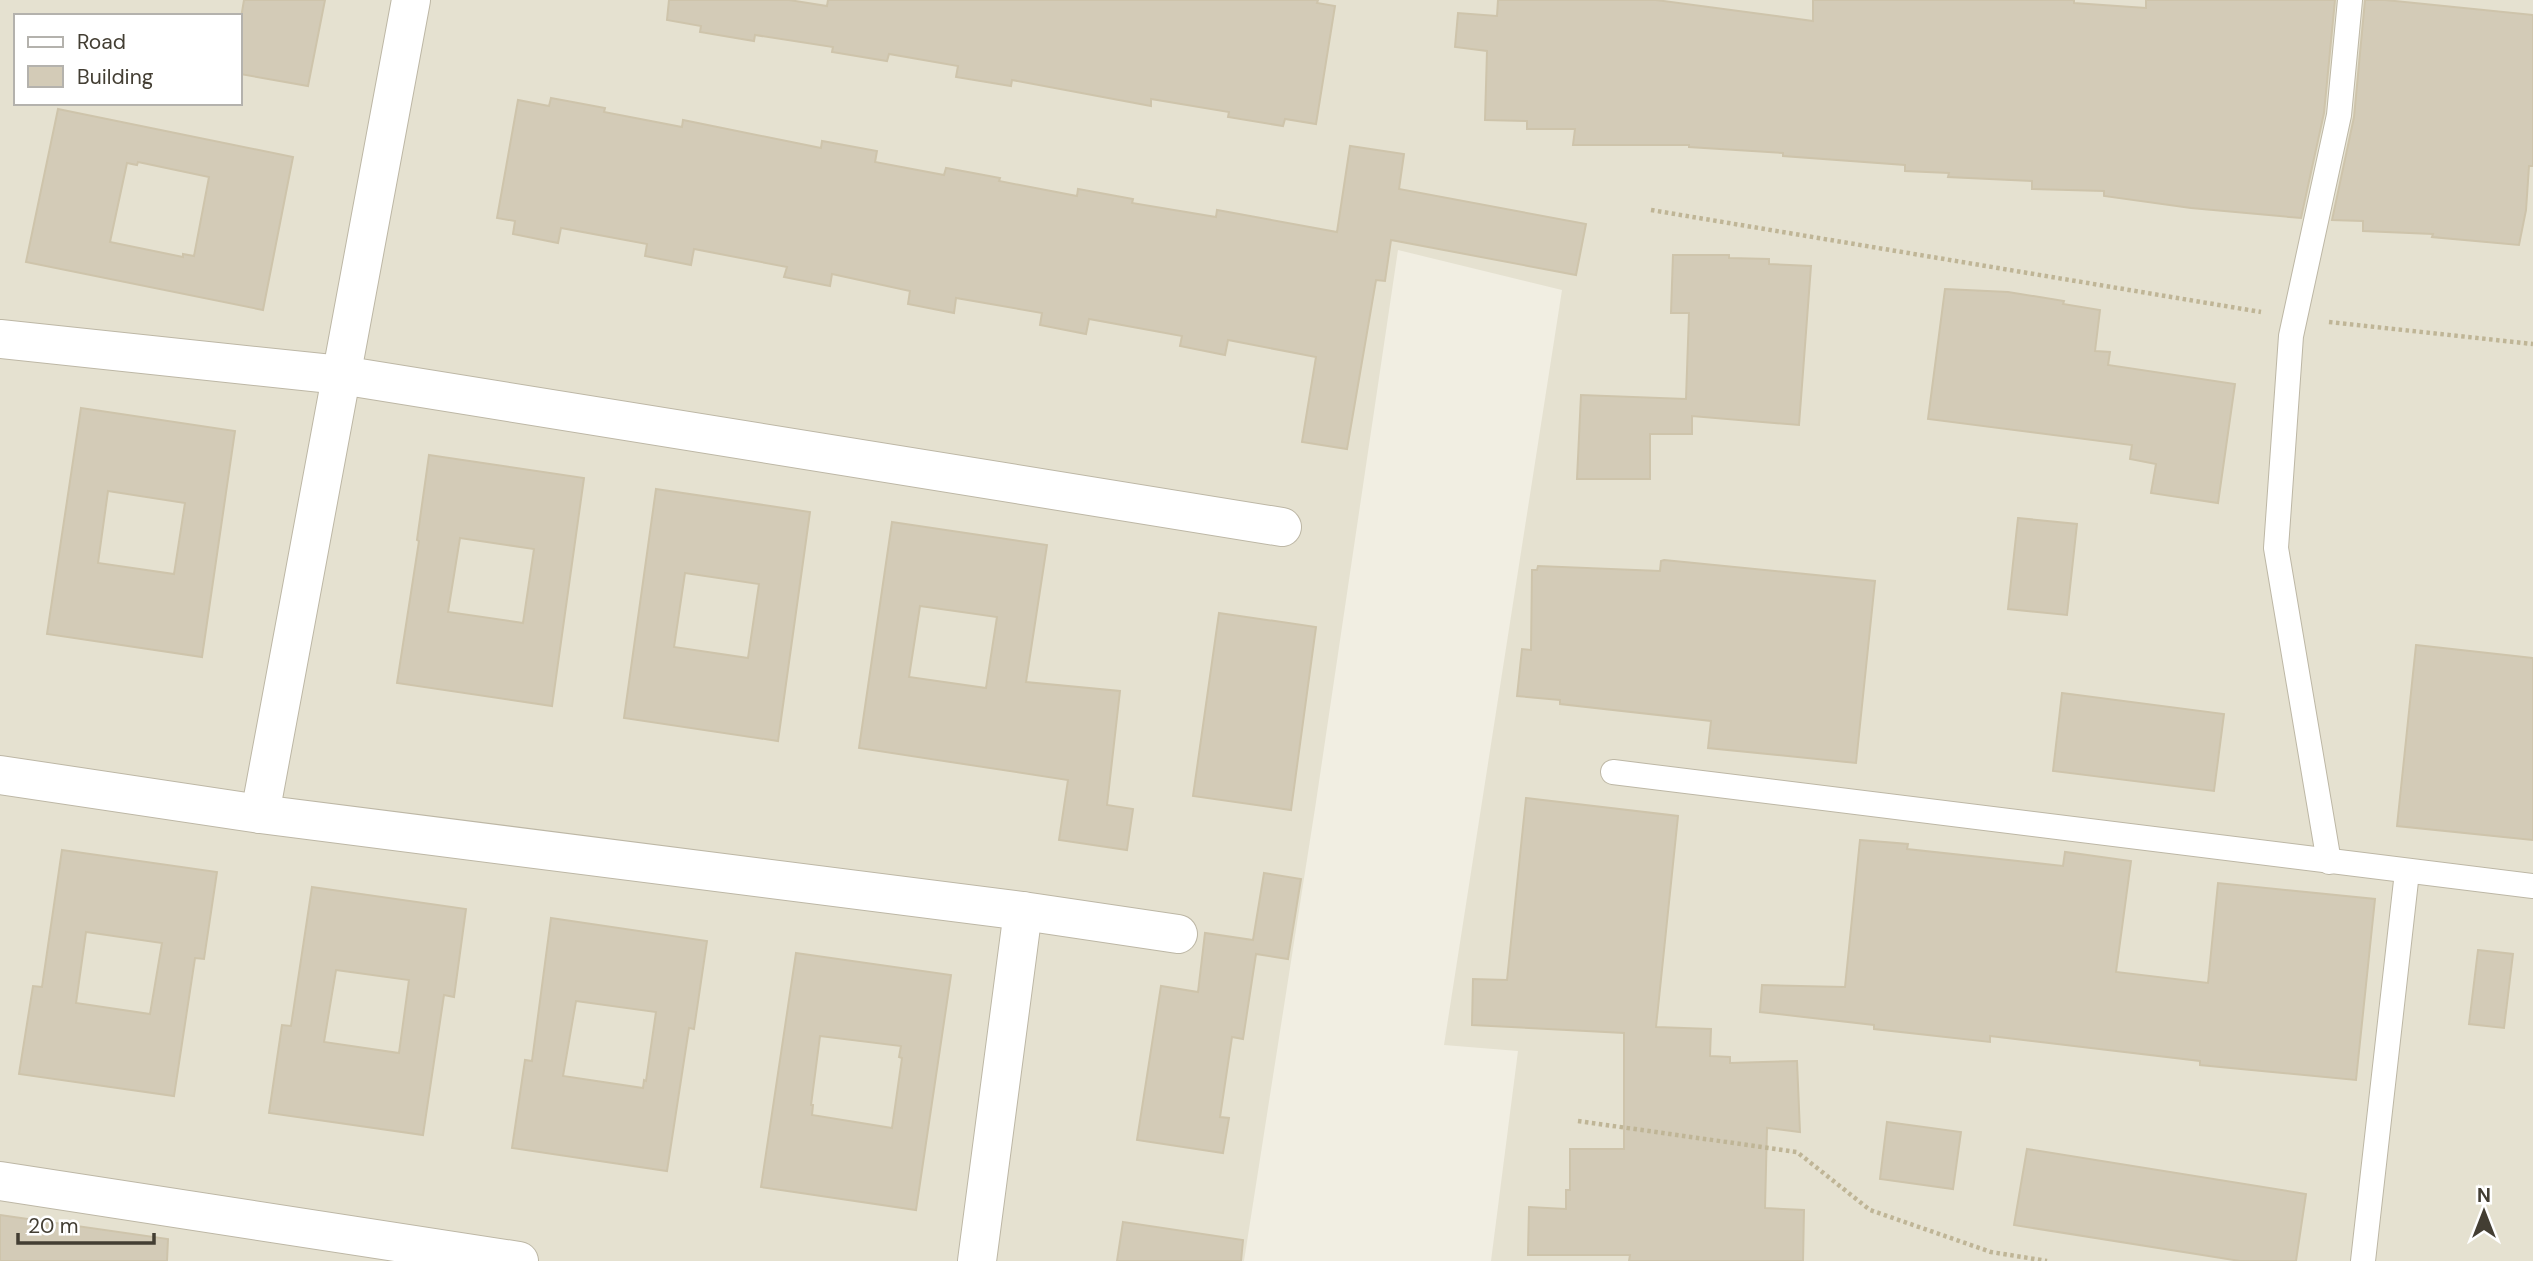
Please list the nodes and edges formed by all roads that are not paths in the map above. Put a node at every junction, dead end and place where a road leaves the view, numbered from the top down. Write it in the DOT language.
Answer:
graph roads {
  1 [pos="411,0"];
  2 [pos="2350,0"];
  3 [pos="0,339"];
  4 [pos="341,375"];
  5 [pos="1282,527"];
  6 [pos="1613,772"];
  7 [pos="0,775"];
  8 [pos="260,814"];
  9 [pos="2329,862"];
  10 [pos="2407,872"];
  11 [pos="2533,887"];
  12 [pos="1023,911"];
  13 [pos="1178,934"];
  14 [pos="0,1181"];
  15 [pos="519,1261"];
  16 [pos="977,1261"];
  17 [pos="2363,1261"];
  1 -- 4 [label="street"];
  2 -- 9 [label="lane"];
  3 -- 4 [label="street"];
  4 -- 5 [label="street"];
  4 -- 8 [label="street"];
  6 -- 9 [label="lane"];
  7 -- 8 [label="street"];
  8 -- 12 [label="street"];
  9 -- 10 [label="lane"];
  10 -- 11 [label="lane"];
  10 -- 17 [label="lane"];
  12 -- 13 [label="street"];
  12 -- 16 [label="street"];
  14 -- 15 [label="street"];
}
